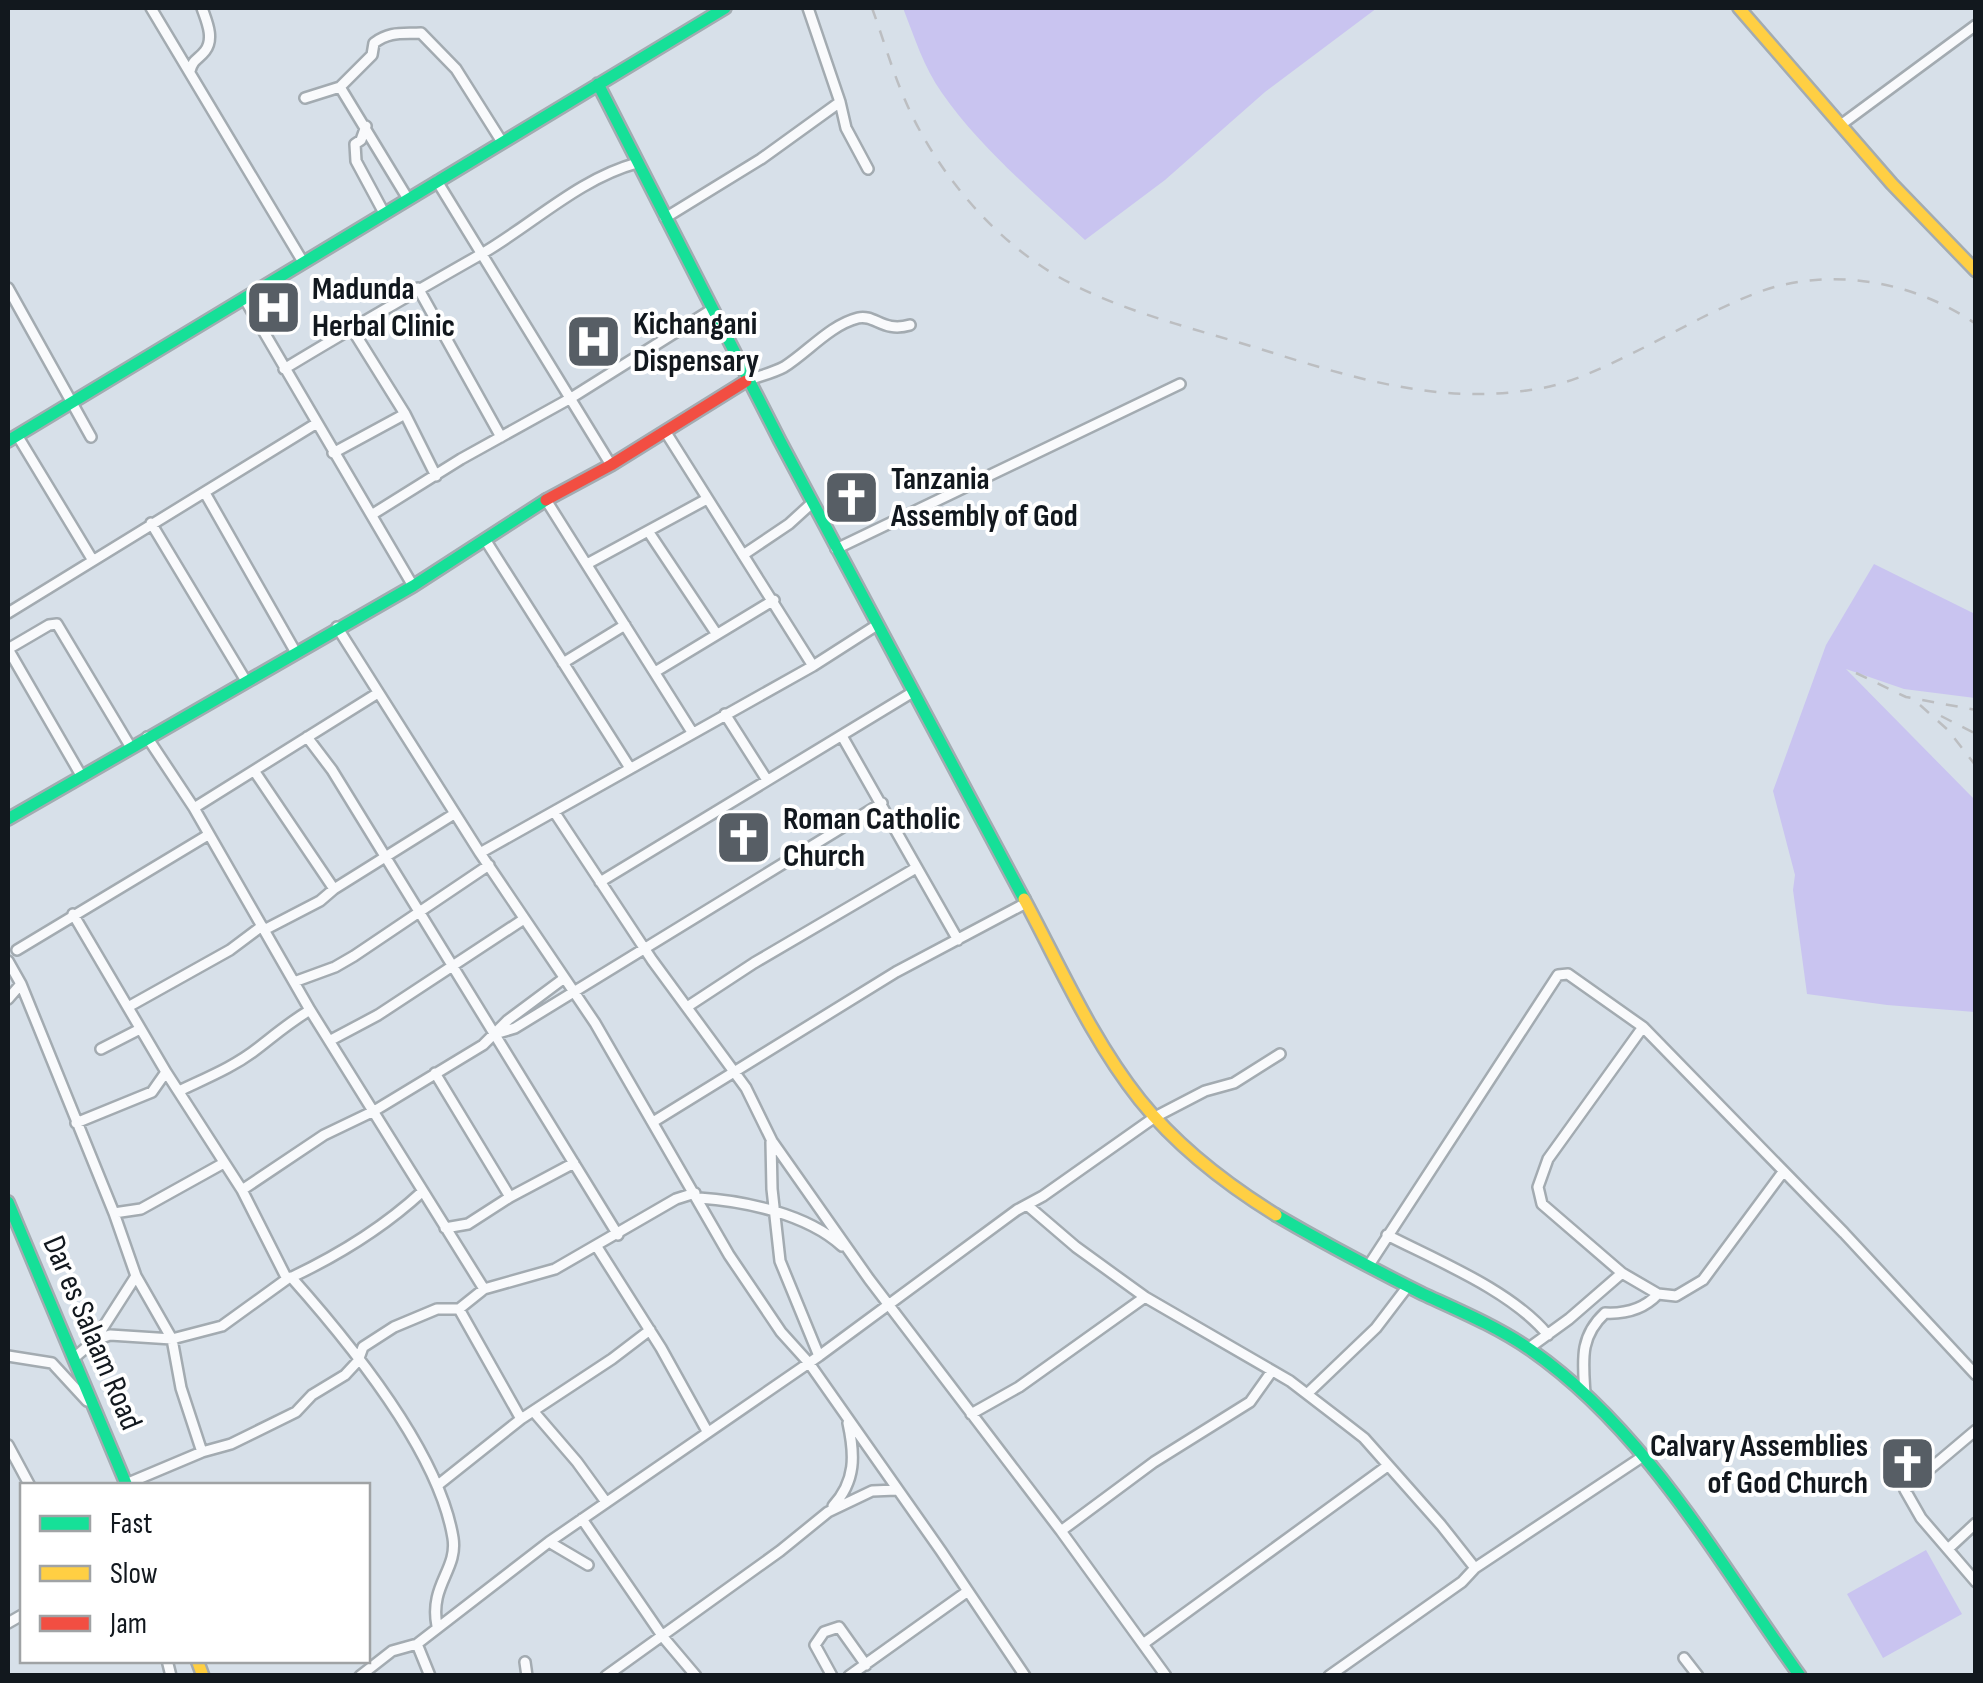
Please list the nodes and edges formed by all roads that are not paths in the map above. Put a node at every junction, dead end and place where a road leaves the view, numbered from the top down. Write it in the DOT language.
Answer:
graph roads {
  1 [pos="152,8"];
  2 [pos="202,8"];
  3 [pos="726,8"];
  4 [pos="808,8"];
  5 [pos="1739,8"];
  6 [pos="1976,26"];
  7 [pos="190,72"];
  8 [pos="598,84"];
  9 [pos="340,86"];
  10 [pos="304,98"];
  11 [pos="840,102"];
  12 [pos="823,117"];
  13 [pos="1842,124"];
  14 [pos="366,126"];
  15 [pos="846,128"];
  16 [pos="502,142"];
  17 [pos="637,163"];
  18 [pos="868,169"];
  19 [pos="438,181"];
  20 [pos="408,198"];
  21 [pos="384,214"];
  22 [pos="665,218"];
  23 [pos="481,255"];
  24 [pos="303,262"];
  25 [pos="1976,271"];
  26 [pos="8,288"];
  27 [pos="418,288"];
  28 [pos="244,298"];
  29 [pos="711,310"];
  30 [pos="910,325"];
  31 [pos="352,329"];
  32 [pos="284,369"];
  33 [pos="746,380"];
  34 [pos="1180,384"];
  35 [pos="572,398"];
  36 [pos="70,403"];
  37 [pos="404,414"];
  38 [pos="317,423"];
  39 [pos="665,431"];
  40 [pos="91,437"];
  41 [pos="12,438"];
  42 [pos="501,438"];
  43 [pos="333,452"];
  44 [pos="611,465"];
  45 [pos="436,476"];
  46 [pos="204,493"];
  47 [pos="707,499"];
  48 [pos="546,500"];
  49 [pos="812,503"];
  50 [pos="374,514"];
  51 [pos="151,523"];
  52 [pos="648,531"];
  53 [pos="486,540"];
  54 [pos="836,549"];
  55 [pos="743,554"];
  56 [pos="92,559"];
  57 [pos="587,564"];
  58 [pos="413,586"];
  59 [pos="774,600"];
  60 [pos="8,613"];
  61 [pos="625,625"];
  62 [pos="877,625"];
  63 [pos="338,627"];
  64 [pos="716,633"];
  65 [pos="8,649"];
  66 [pos="295,651"];
  67 [pos="563,664"];
  68 [pos="813,666"];
  69 [pos="655,672"];
  70 [pos="246,680"];
  71 [pos="912,692"];
  72 [pos="378,693"];
  73 [pos="725,714"];
  74 [pos="692,732"];
  75 [pos="842,736"];
  76 [pos="307,737"];
  77 [pos="147,738"];
  78 [pos="130,746"];
  79 [pos="630,768"];
  80 [pos="255,772"];
  81 [pos="82,777"];
  82 [pos="767,780"];
  83 [pos="882,803"];
  84 [pos="194,808"];
  85 [pos="555,813"];
  86 [pos="454,814"];
  87 [pos="8,818"];
  88 [pos="208,834"];
  89 [pos="480,853"];
  90 [pos="386,857"];
  91 [pos="488,865"];
  92 [pos="916,868"];
  93 [pos="600,882"];
  94 [pos="334,888"];
  95 [pos="1026,902"];
  96 [pos="419,910"];
  97 [pos="73,914"];
  98 [pos="524,919"];
  99 [pos="264,928"];
  100 [pos="958,940"];
  101 [pos="644,947"];
  102 [pos="17,950"];
  103 [pos="8,961"];
  104 [pos="452,965"];
  105 [pos="562,979"];
  106 [pos="294,982"];
  107 [pos="20,984"];
  108 [pos="572,992"];
  109 [pos="8,998"];
  110 [pos="128,1007"];
  111 [pos="688,1008"];
  112 [pos="310,1010"];
  113 [pos="1643,1027"];
  114 [pos="140,1028"];
  115 [pos="495,1034"];
  116 [pos="331,1040"];
  117 [pos="101,1048"];
  118 [pos="1280,1054"];
  119 [pos="733,1071"];
  120 [pos="166,1072"];
  121 [pos="436,1073"];
  122 [pos="179,1091"];
  123 [pos="374,1111"];
  124 [pos="1155,1117"];
  125 [pos="653,1122"];
  126 [pos="76,1123"];
  127 [pos="772,1141"];
  128 [pos="574,1163"];
  129 [pos="222,1164"];
  130 [pos="1783,1172"];
  131 [pos="242,1190"];
  132 [pos="423,1191"];
  133 [pos="697,1196"];
  134 [pos="510,1197"];
  135 [pos="8,1202"];
  136 [pos="1027,1205"];
  137 [pos="114,1213"];
  138 [pos="776,1213"];
  139 [pos="445,1228"];
  140 [pos="1387,1235"];
  141 [pos="618,1236"];
  142 [pos="597,1247"];
  143 [pos="855,1258"];
  144 [pos="1369,1265"];
  145 [pos="1622,1273"];
  146 [pos="136,1276"];
  147 [pos="289,1278"];
  148 [pos="1408,1286"];
  149 [pos="484,1289"];
  150 [pos="1658,1294"];
  151 [pos="1144,1297"];
  152 [pos="887,1304"];
  153 [pos="459,1309"];
  154 [pos="1575,1314"];
  155 [pos="1600,1318"];
  156 [pos="650,1330"];
  157 [pos="1548,1336"];
  158 [pos="172,1339"];
  159 [pos="95,1340"];
  160 [pos="1529,1348"];
  161 [pos="8,1356"];
  162 [pos="819,1356"];
  163 [pos="74,1358"];
  164 [pos="358,1361"];
  165 [pos="809,1363"];
  166 [pos="1272,1372"];
  167 [pos="1976,1375"];
  168 [pos="1306,1394"];
  169 [pos="1585,1394"];
  170 [pos="95,1409"];
  171 [pos="534,1412"];
  172 [pos="971,1414"];
  173 [pos="846,1416"];
  174 [pos="521,1419"];
  175 [pos="1976,1430"];
  176 [pos="707,1431"];
  177 [pos="8,1445"];
  178 [pos="202,1452"];
  179 [pos="1642,1457"];
  180 [pos="1386,1466"];
  181 [pos="28,1483"];
  182 [pos="125,1483"];
  183 [pos="131,1483"];
  184 [pos="438,1484"];
  185 [pos="896,1490"];
  186 [pos="606,1502"];
  187 [pos="828,1512"];
  188 [pos="582,1519"];
  189 [pos="1976,1522"];
  190 [pos="1060,1530"];
  191 [pos="549,1542"];
  192 [pos="1948,1549"];
  193 [pos="588,1566"];
  194 [pos="1474,1568"];
  195 [pos="1976,1582"];
  196 [pos="968,1591"];
  197 [pos="437,1626"];
  198 [pos="663,1637"];
  199 [pos="417,1644"];
  200 [pos="1143,1644"];
  201 [pos="1684,1658"];
  202 [pos="525,1662"];
  203 [pos="866,1665"];
  204 [pos="1334,1674"];
  205 [pos="360,1676"];
  206 [pos="430,1676"];
  207 [pos="527,1676"];
  208 [pos="606,1676"];
  209 [pos="696,1676"];
  210 [pos="832,1676"];
  211 [pos="849,1676"];
  212 [pos="1025,1676"];
  213 [pos="1166,1676"];
  214 [pos="1698,1676"];
  215 [pos="1800,1676"];
  1 -- 7 [label="street"];
  2 -- 7 [label="street"];
  3 -- 8 [label="main road"];
  4 -- 11 [label="street"];
  5 -- 13 [label="main road"];
  6 -- 13 [label="street"];
  7 -- 24 [label="street"];
  8 -- 16 [label="main road"];
  8 -- 17 [label="main road"];
  9 -- 10 [label="street"];
  9 -- 14 [label="street"];
  9 -- 16 [label="street"];
  11 -- 12 [label="street"];
  11 -- 15 [label="street"];
  12 -- 15 [label="street"];
  12 -- 22 [label="street"];
  13 -- 25 [label="main road"];
  14 -- 20 [label="street"];
  14 -- 21 [label="street"];
  15 -- 18 [label="street"];
  16 -- 19 [label="main road"];
  17 -- 22 [label="main road"];
  17 -- 23 [label="street"];
  19 -- 20 [label="main road"];
  19 -- 23 [label="street"];
  20 -- 21 [label="main road"];
  21 -- 24 [label="main road"];
  22 -- 29 [label="main road"];
  23 -- 27 [label="street"];
  23 -- 35 [label="street"];
  24 -- 28 [label="main road"];
  26 -- 36 [label="street"];
  27 -- 31 [label="street"];
  27 -- 42 [label="street"];
  28 -- 32 [label="street"];
  28 -- 36 [label="main road"];
  29 -- 33 [label="main road"];
  29 -- 35 [label="street"];
  30 -- 33 [label="street"];
  31 -- 32 [label="street"];
  31 -- 37 [label="street"];
  32 -- 38 [label="street"];
  33 -- 39 [label="main road"];
  33 -- 49 [label="main road"];
  34 -- 54 [label="street"];
  35 -- 42 [label="street"];
  35 -- 44 [label="street"];
  36 -- 40 [label="street"];
  36 -- 41 [label="main road"];
  37 -- 43 [label="street"];
  37 -- 45 [label="street"];
  38 -- 43 [label="street"];
  38 -- 46 [label="street"];
  39 -- 44 [label="main road"];
  39 -- 47 [label="street"];
  41 -- 56 [label="street"];
  42 -- 45 [label="street"];
  43 -- 50 [label="street"];
  44 -- 48 [label="main road"];
  45 -- 50 [label="street"];
  46 -- 51 [label="street"];
  46 -- 66 [label="street"];
  47 -- 52 [label="street"];
  47 -- 55 [label="street"];
  48 -- 53 [label="main road"];
  48 -- 57 [label="street"];
  49 -- 54 [label="main road"];
  49 -- 55 [label="street"];
  50 -- 58 [label="street"];
  51 -- 56 [label="street"];
  51 -- 70 [label="street"];
  52 -- 57 [label="street"];
  52 -- 64 [label="street"];
  53 -- 58 [label="main road"];
  53 -- 67 [label="street"];
  54 -- 62 [label="main road"];
  55 -- 59 [label="street"];
  56 -- 60 [label="street"];
  57 -- 61 [label="street"];
  58 -- 63 [label="main road"];
  59 -- 64 [label="street"];
  59 -- 68 [label="street"];
  61 -- 67 [label="street"];
  61 -- 69 [label="street"];
  62 -- 68 [label="street"];
  62 -- 71 [label="main road"];
  63 -- 66 [label="main road"];
  63 -- 72 [label="street"];
  64 -- 69 [label="street"];
  65 -- 78 [label="street"];
  65 -- 81 [label="street"];
  66 -- 70 [label="main road"];
  67 -- 79 [label="street"];
  68 -- 73 [label="street"];
  69 -- 74 [label="street"];
  70 -- 77 [label="main road"];
  71 -- 75 [label="street"];
  71 -- 95 [label="main road"];
  72 -- 76 [label="street"];
  72 -- 86 [label="street"];
  73 -- 74 [label="street"];
  73 -- 82 [label="street"];
  74 -- 79 [label="street"];
  75 -- 82 [label="street"];
  75 -- 83 [label="street"];
  76 -- 80 [label="street"];
  76 -- 90 [label="street"];
  77 -- 78 [label="main road"];
  77 -- 84 [label="street"];
  78 -- 81 [label="main road"];
  79 -- 85 [label="street"];
  80 -- 84 [label="street"];
  80 -- 94 [label="street"];
  81 -- 87 [label="main road"];
  82 -- 93 [label="street"];
  83 -- 92 [label="street"];
  83 -- 101 [label="street"];
  84 -- 88 [label="street"];
  85 -- 89 [label="street"];
  85 -- 93 [label="street"];
  86 -- 89 [label="street"];
  86 -- 90 [label="street"];
  88 -- 97 [label="street"];
  88 -- 99 [label="street"];
  89 -- 91 [label="street"];
  90 -- 94 [label="street"];
  90 -- 96 [label="street"];
  91 -- 96 [label="street"];
  91 -- 98 [label="street"];
  92 -- 100 [label="street"];
  92 -- 111 [label="street"];
  93 -- 101 [label="street"];
  94 -- 99 [label="street"];
  95 -- 100 [label="street"];
  95 -- 124 [label="main road"];
  96 -- 104 [label="street"];
  96 -- 106 [label="street"];
  97 -- 102 [label="street"];
  97 -- 110 [label="street"];
  98 -- 104 [label="street"];
  98 -- 105 [label="street"];
  99 -- 106 [label="street"];
  99 -- 110 [label="street"];
  100 -- 119 [label="street"];
  101 -- 108 [label="street"];
  101 -- 111 [label="street"];
  103 -- 107 [label="street"];
  104 -- 115 [label="street"];
  104 -- 116 [label="street"];
  105 -- 108 [label="street"];
  105 -- 115 [label="street"];
  106 -- 112 [label="street"];
  107 -- 109 [label="street"];
  107 -- 126 [label="street"];
  108 -- 115 [label="street"];
  108 -- 125 [label="street"];
  110 -- 114 [label="street"];
  111 -- 119 [label="street"];
  112 -- 116 [label="street"];
  112 -- 122 [label="street"];
  113 -- 130 [label="street"];
  113 -- 140 [label="street"];
  113 -- 145 [label="street"];
  114 -- 117 [label="street"];
  114 -- 120 [label="street"];
  115 -- 121 [label="street"];
  115 -- 128 [label="street"];
  116 -- 123 [label="street"];
  118 -- 124 [label="street"];
  119 -- 125 [label="street"];
  119 -- 127 [label="street"];
  120 -- 122 [label="street"];
  120 -- 126 [label="street"];
  121 -- 123 [label="street"];
  121 -- 134 [label="street"];
  122 -- 129 [label="street"];
  123 -- 131 [label="street"];
  123 -- 132 [label="street"];
  124 -- 136 [label="street"];
  124 -- 144 [label="main road"];
  125 -- 133 [label="street"];
  126 -- 137 [label="street"];
  127 -- 138 [label="street"];
  127 -- 143 [label="street"];
  128 -- 134 [label="street"];
  128 -- 141 [label="street"];
  129 -- 131 [label="street"];
  129 -- 137 [label="street"];
  130 -- 150 [label="street"];
  130 -- 167 [label="street"];
  131 -- 147 [label="street"];
  132 -- 139 [label="street"];
  132 -- 147 [label="street"];
  133 -- 138 [label="street"];
  133 -- 141 [label="street"];
  133 -- 165 [label="street"];
  134 -- 139 [label="street"];
  135 -- 163 [label="main road, Dar es Salaam Road"];
  136 -- 151 [label="street"];
  136 -- 152 [label="street"];
  137 -- 146 [label="street"];
  138 -- 143 [label="street"];
  138 -- 162 [label="street"];
  139 -- 149 [label="street"];
  140 -- 144 [label="street"];
  140 -- 157 [label="street"];
  141 -- 142 [label="street"];
  142 -- 149 [label="street"];
  142 -- 156 [label="street"];
  143 -- 152 [label="street"];
  144 -- 148 [label="main road"];
  145 -- 150 [label="street"];
  145 -- 154 [label="street"];
  146 -- 158 [label="street"];
  146 -- 159 [label="street"];
  147 -- 158 [label="street"];
  147 -- 164 [label="street"];
  148 -- 160 [label="main road"];
  148 -- 168 [label="street"];
  149 -- 153 [label="street"];
  150 -- 155 [label="street"];
  151 -- 166 [label="street"];
  151 -- 172 [label="street"];
  152 -- 162 [label="street"];
  152 -- 172 [label="street"];
  153 -- 164 [label="street"];
  153 -- 174 [label="street"];
  154 -- 155 [label="street"];
  154 -- 157 [label="street"];
  155 -- 169 [label="street"];
  156 -- 171 [label="street"];
  156 -- 176 [label="street"];
  157 -- 160 [label="street"];
  158 -- 159 [label="street"];
  158 -- 178 [label="street"];
  159 -- 163 [label="street"];
  160 -- 169 [label="main road"];
  161 -- 170 [label="street"];
  162 -- 165 [label="street"];
  163 -- 170 [label="main road, Dar es Salaam Road"];
  164 -- 178 [label="street"];
  164 -- 184 [label="street"];
  165 -- 173 [label="street"];
  165 -- 176 [label="street"];
  166 -- 168 [label="street"];
  166 -- 190 [label="street"];
  168 -- 180 [label="street"];
  169 -- 179 [label="main road"];
  170 -- 182 [label="main road, Dar es Salaam Road"];
  171 -- 174 [label="street"];
  171 -- 186 [label="street"];
  172 -- 190 [label="street"];
  173 -- 185 [label="street"];
  173 -- 187 [label="street"];
  174 -- 184 [label="street"];
  175 -- 192 [label="street"];
  176 -- 186 [label="street"];
  177 -- 181 [label="street"];
  178 -- 183 [label="street"];
  179 -- 194 [label="street"];
  179 -- 215 [label="main road"];
  180 -- 194 [label="street"];
  180 -- 200 [label="street"];
  184 -- 197 [label="street"];
  185 -- 187 [label="street"];
  185 -- 196 [label="street"];
  186 -- 188 [label="street"];
  187 -- 198 [label="street"];
  188 -- 191 [label="street"];
  188 -- 198 [label="street"];
  189 -- 192 [label="street"];
  190 -- 200 [label="street"];
  191 -- 193 [label="street"];
  191 -- 197 [label="street"];
  192 -- 195 [label="street"];
  194 -- 204 [label="street"];
  196 -- 203 [label="street"];
  196 -- 212 [label="street"];
  197 -- 199 [label="street"];
  198 -- 208 [label="street"];
  198 -- 209 [label="street"];
  199 -- 205 [label="street"];
  199 -- 206 [label="street"];
  200 -- 213 [label="street"];
  201 -- 214 [label="street"];
  202 -- 207 [label="street"];
  203 -- 210 [label="street"];
  203 -- 211 [label="street"];
}
